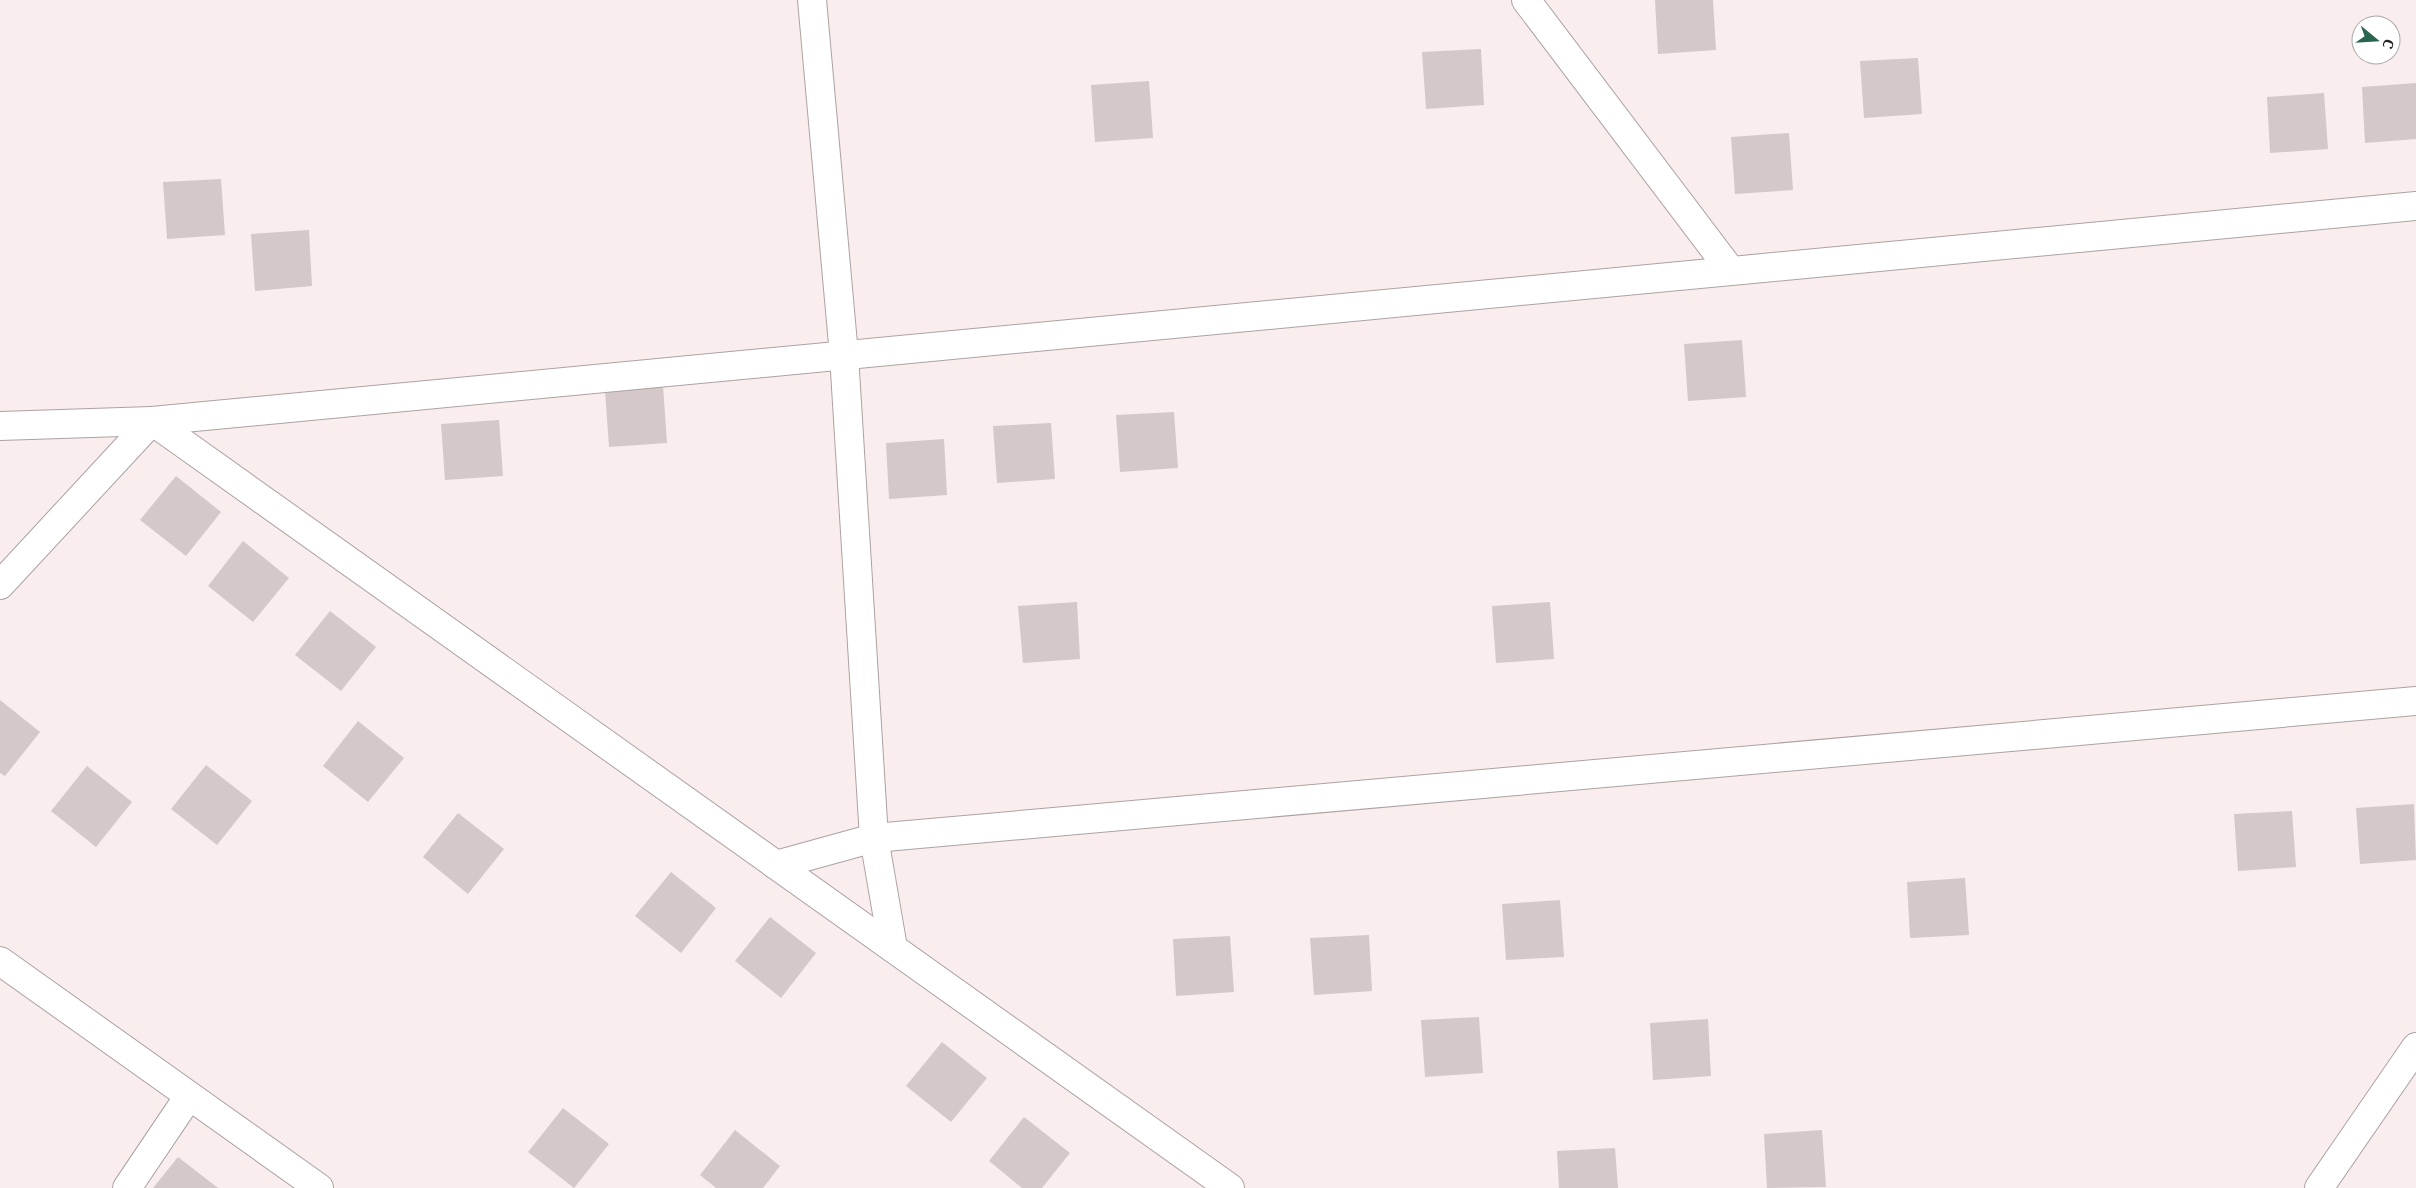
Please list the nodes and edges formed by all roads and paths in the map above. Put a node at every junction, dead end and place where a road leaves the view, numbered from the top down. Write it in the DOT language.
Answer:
graph roads {
  1 [pos="812,0"];
  2 [pos="1526,0"];
  3 [pos="2416,206"];
  4 [pos="1731,271"];
  5 [pos="844,355"];
  6 [pos="152,421"];
  7 [pos="0,426"];
  8 [pos="0,585"];
  9 [pos="2416,701"];
  10 [pos="874,838"];
  11 [pos="776,865"];
  12 [pos="893,948"];
  13 [pos="0,961"];
  14 [pos="2416,1047"];
  15 [pos="189,1096"];
  16 [pos="127,1188"];
  17 [pos="319,1188"];
  18 [pos="1230,1188"];
  19 [pos="2319,1188"];
  1 -- 5 [label="street"];
  2 -- 4 [label="street"];
  3 -- 4 [label="street"];
  4 -- 5 [label="street"];
  5 -- 6 [label="street"];
  5 -- 10 [label="street"];
  6 -- 7 [label="street"];
  6 -- 8 [label="street"];
  6 -- 11 [label="street"];
  9 -- 10 [label="street"];
  10 -- 11 [label="street"];
  10 -- 12 [label="street"];
  11 -- 12 [label="street"];
  12 -- 18 [label="street"];
  13 -- 15 [label="street"];
  14 -- 19 [label="street"];
  15 -- 16 [label="street"];
  15 -- 17 [label="street"];
}
